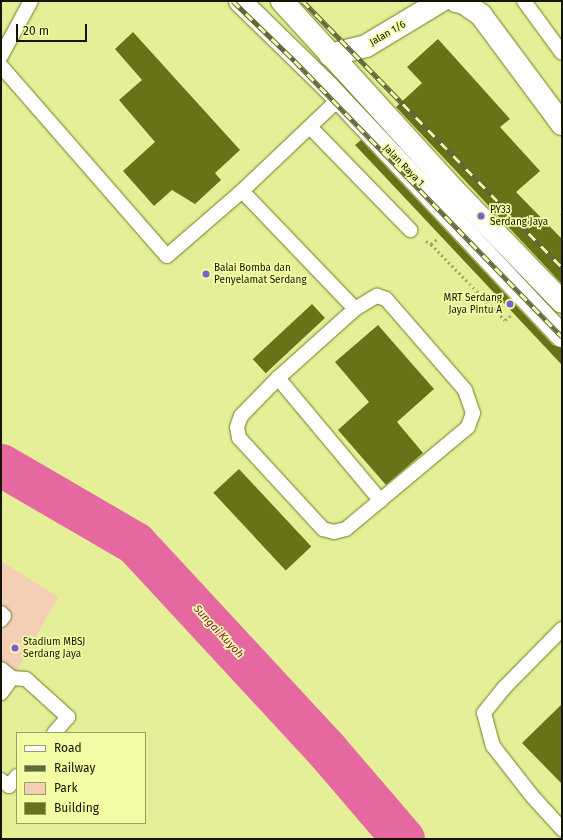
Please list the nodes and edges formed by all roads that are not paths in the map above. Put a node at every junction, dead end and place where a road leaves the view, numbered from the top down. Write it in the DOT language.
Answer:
graph roads {
  1 [pos="31,1"];
  2 [pos="240,1"];
  3 [pos="282,1"];
  4 [pos="441,1"];
  5 [pos="456,1"];
  6 [pos="524,1"];
  7 [pos="562,53"];
  8 [pos="330,55"];
  9 [pos="1,56"];
  10 [pos="1,66"];
  11 [pos="340,99"];
  12 [pos="562,124"];
  13 [pos="310,127"];
  14 [pos="242,191"];
  15 [pos="410,230"];
  16 [pos="562,302"];
  17 [pos="355,309"];
  18 [pos="562,336"];
  19 [pos="278,378"];
  20 [pos="382,501"];
  21 [pos="1,613"];
  22 [pos="1,620"];
  23 [pos="562,629"];
  24 [pos="1,669"];
  25 [pos="12,678"];
  26 [pos="1,693"];
  27 [pos="55,732"];
  28 [pos="16,777"];
  29 [pos="1,780"];
  30 [pos="562,829"];
  1 -- 9 [label="lane"];
  2 -- 11 [label="street, Jalan Raya 1"];
  3 -- 8 [label="street"];
  4 -- 8 [label="street, Jalan 1/6"];
  5 -- 12 [label="street"];
  6 -- 7 [label="lane"];
  8 -- 16 [label="street"];
  10 -- 14 [label="lane"];
  11 -- 13 [label="lane"];
  11 -- 18 [label="street, Jalan Raya 1"];
  13 -- 14 [label="lane"];
  13 -- 15 [label="lane"];
  14 -- 17 [label="lane"];
  17 -- 19 [label="lane"];
  17 -- 20 [label="lane"];
  19 -- 20 [label="lane"];
  19 -- 20 [label="lane"];
  21 -- 22 [label="lane"];
  23 -- 30 [label="lane"];
  24 -- 25 [label="lane"];
  25 -- 26 [label="lane"];
  25 -- 27 [label="lane"];
  28 -- 29 [label="lane"];
}
